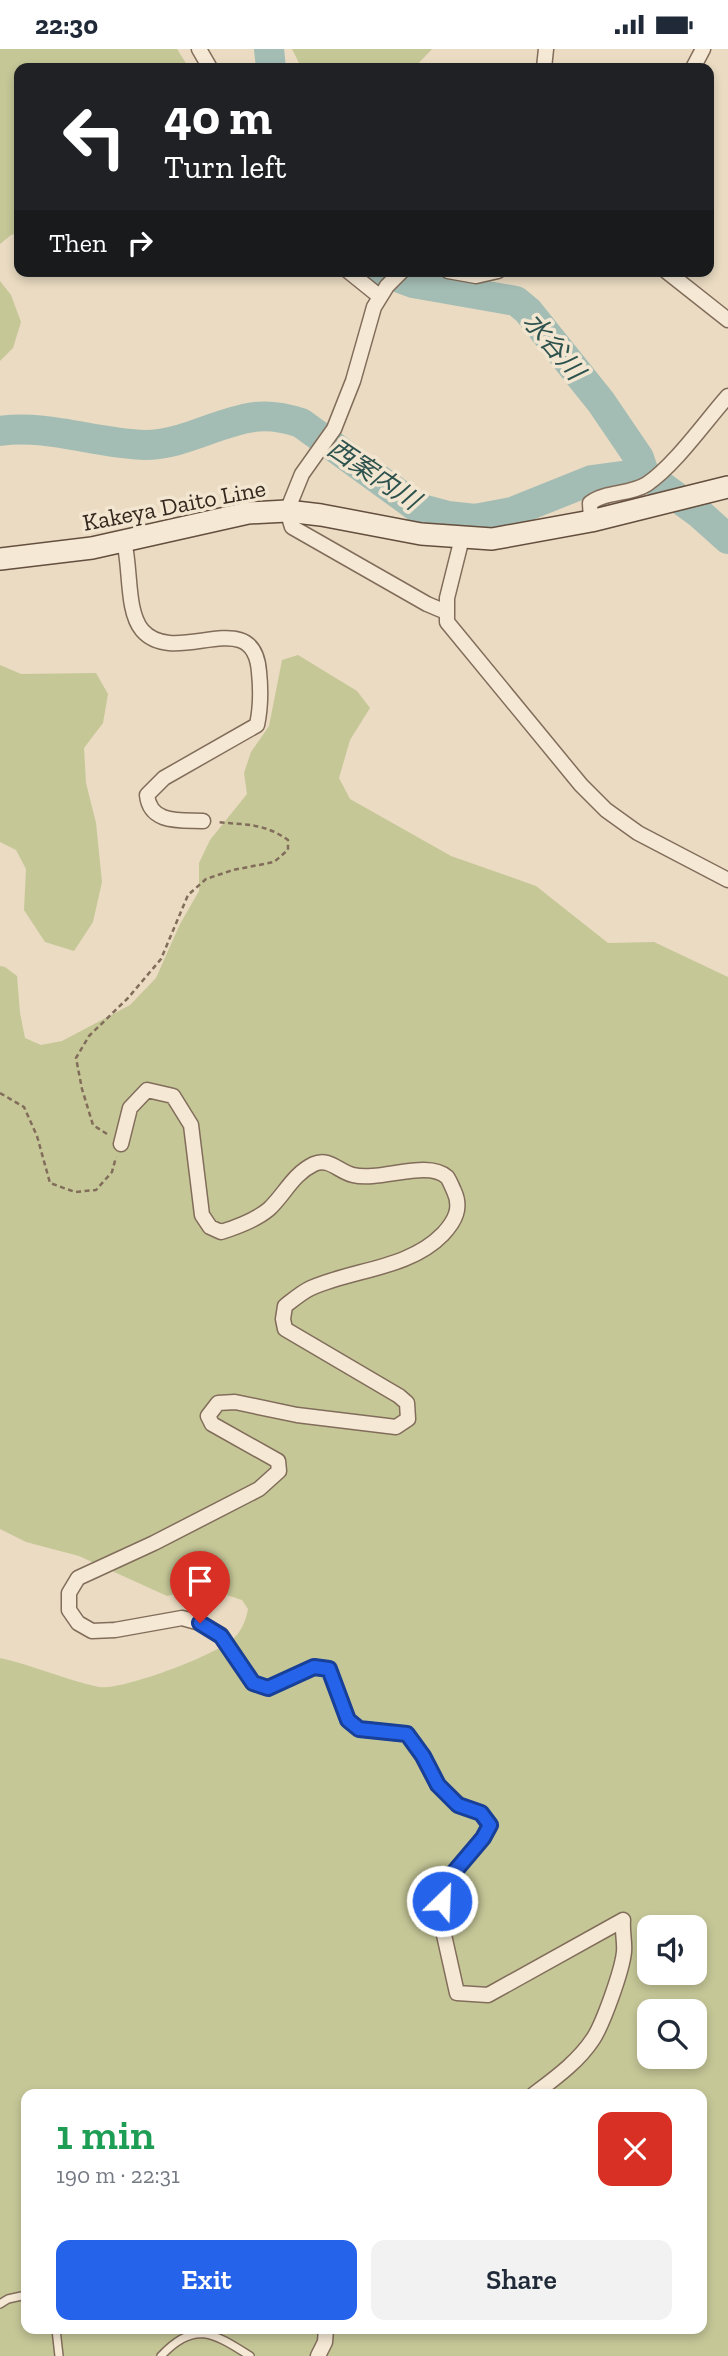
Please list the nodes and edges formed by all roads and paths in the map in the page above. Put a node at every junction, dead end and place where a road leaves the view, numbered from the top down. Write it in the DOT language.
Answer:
graph roads {
  1 [pos="358,277"];
  2 [pos="396,277"];
  3 [pos="674,277"];
  4 [pos="383,291"];
  5 [pos="728,320"];
  6 [pos="728,395"];
  7 [pos="728,487"];
  8 [pos="287,511"];
  9 [pos="591,521"];
  10 [pos="462,538"];
  11 [pos="124,542"];
  12 [pos="0,559"];
  13 [pos="446,612"];
  14 [pos="203,821"];
  15 [pos="728,880"];
  16 [pos="0,1093"];
  17 [pos="121,1144"];
  18 [pos="541,2089"];
  19 [pos="21,2296"];
  20 [pos="0,2304"];
  21 [pos="57,2334"];
  22 [pos="199,2334"];
  23 [pos="208,2334"];
  24 [pos="326,2334"];
  25 [pos="60,2356"];
  26 [pos="161,2356"];
  27 [pos="250,2356"];
  28 [pos="318,2356"];
  1 -- 4 [label="street"];
  2 -- 4 [label="street"];
  3 -- 5 [label="street"];
  4 -- 8 [label="street"];
  6 -- 9 [label="street"];
  7 -- 9 [label="main road, Kakeya Daito Line"];
  8 -- 10 [label="main road, Kakeya Daito Line"];
  8 -- 11 [label="main road, Kakeya Daito Line"];
  8 -- 13 [label="street"];
  9 -- 10 [label="main road, Kakeya Daito Line"];
  10 -- 13 [label="street"];
  11 -- 12 [label="main road, Kakeya Daito Line"];
  11 -- 14 [label="street"];
  13 -- 15 [label="street"];
  14 -- 17 [label="path"];
  16 -- 17 [label="path"];
  17 -- 18 [label="street"];
  19 -- 20 [label="lane"];
  21 -- 25 [label="lane"];
  22 -- 26 [label="lane"];
  23 -- 27 [label="lane"];
  24 -- 28 [label="street"];
}
